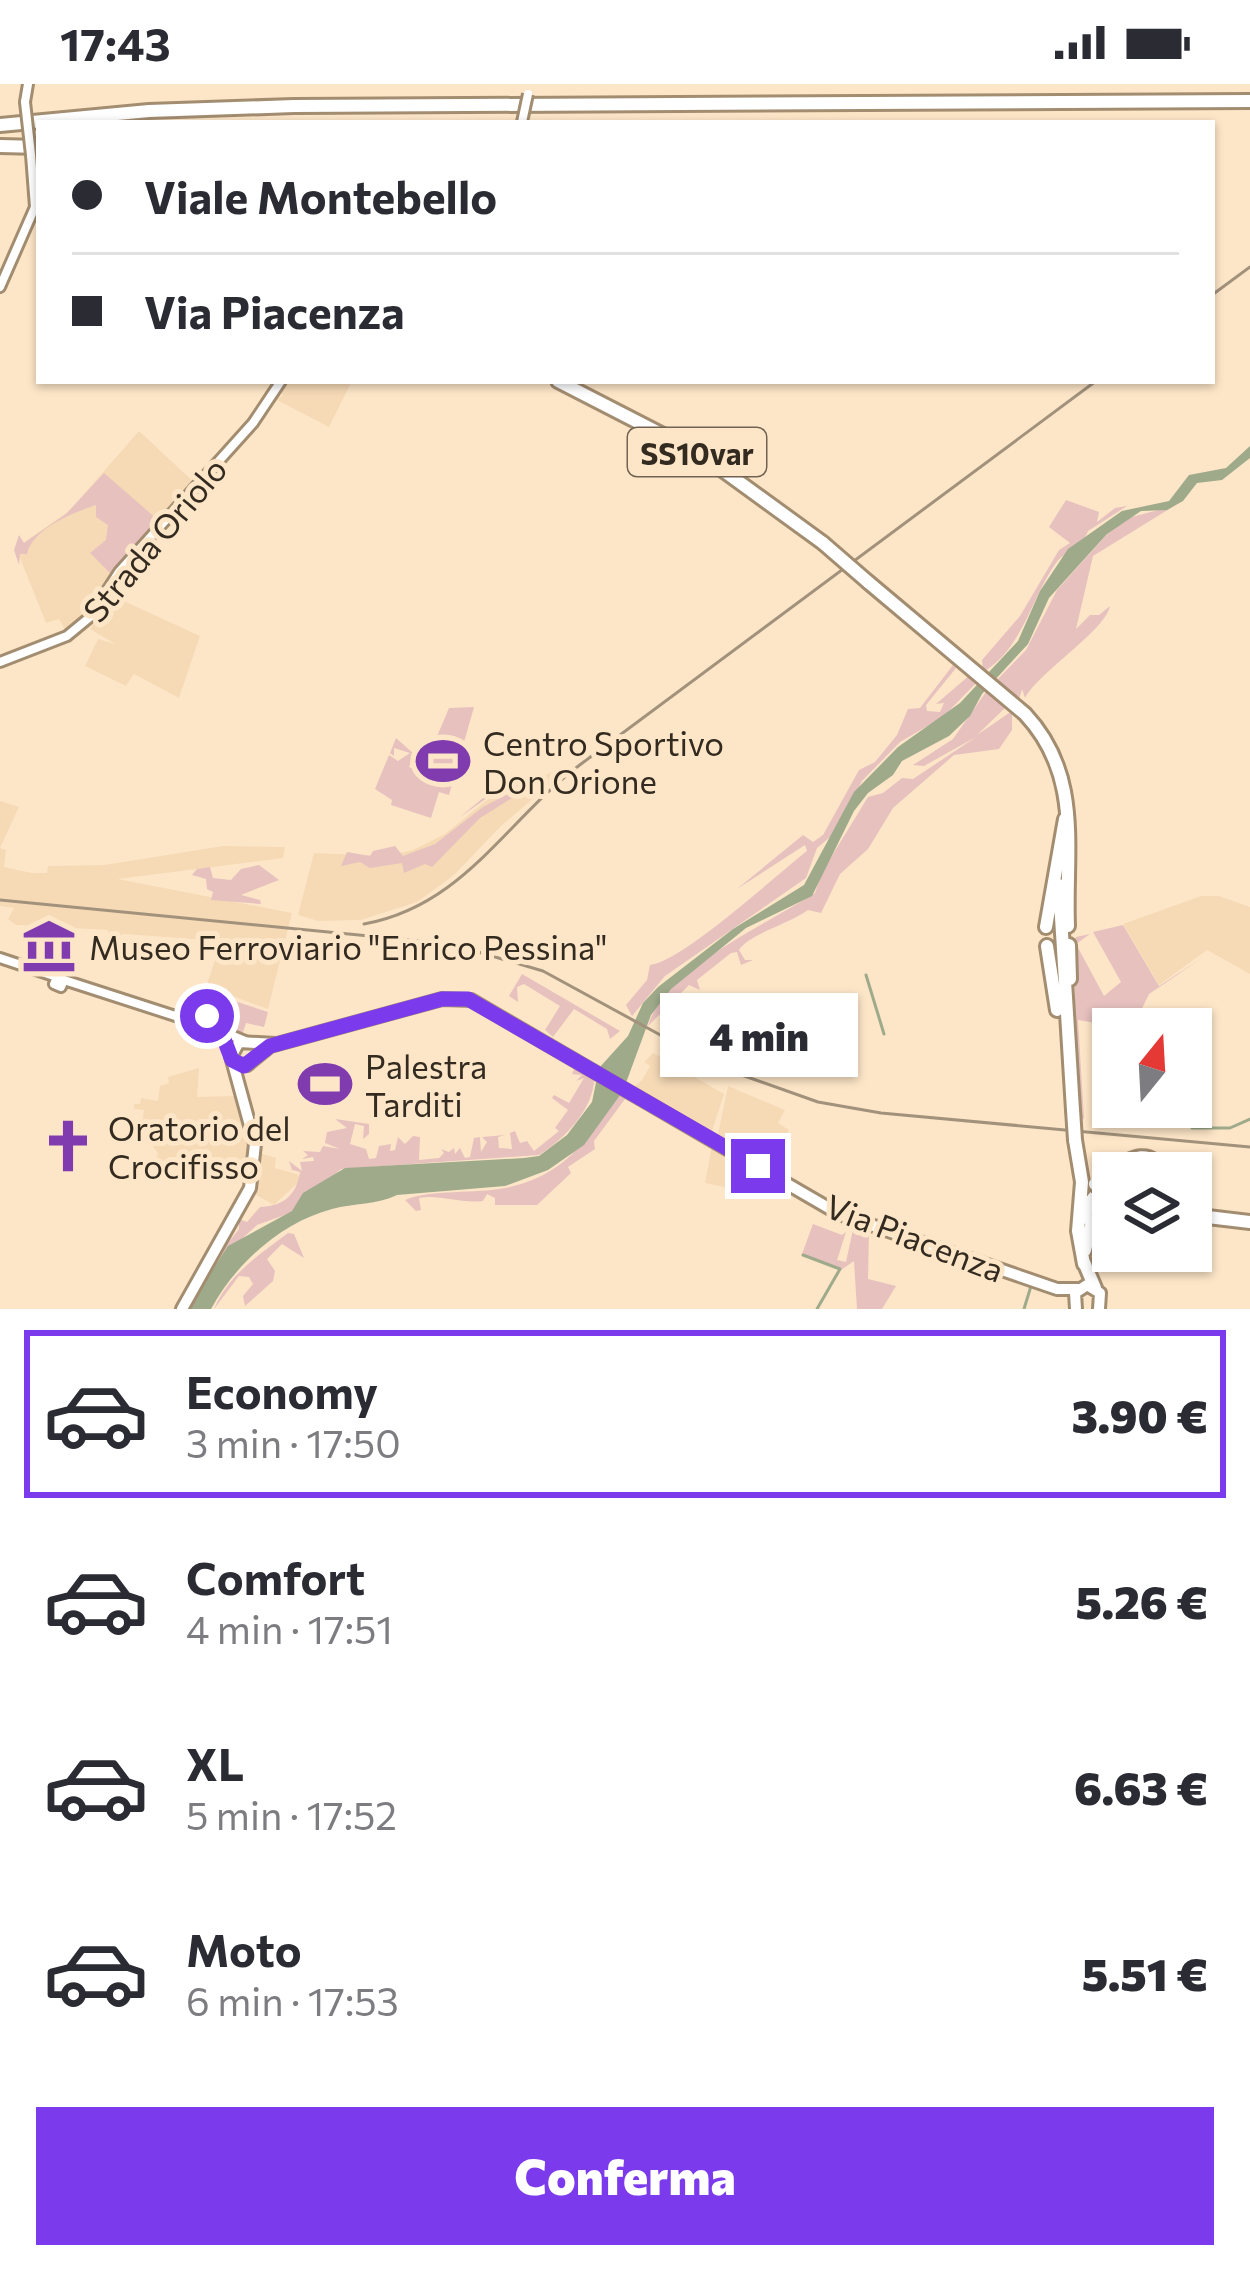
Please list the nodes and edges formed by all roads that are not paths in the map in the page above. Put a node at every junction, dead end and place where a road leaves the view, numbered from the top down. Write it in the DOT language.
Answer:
graph roads {
  1 [pos="28,84"];
  2 [pos="529,89"];
  3 [pos="1250,104"];
  4 [pos="91,120"];
  5 [pos="96,120"];
  6 [pos="523,120"];
  7 [pos="36,124"];
  8 [pos="36,125"];
  9 [pos="0,127"];
  10 [pos="0,146"];
  11 [pos="35,151"];
  12 [pos="0,287"];
  13 [pos="278,384"];
  14 [pos="565,384"];
  15 [pos="0,662"];
  16 [pos="1068,812"];
  17 [pos="1068,926"];
  18 [pos="1046,927"];
  19 [pos="1069,945"];
  20 [pos="1047,946"];
  21 [pos="0,958"];
  22 [pos="199,1021"];
  23 [pos="248,1043"];
  24 [pos="276,1044"];
  25 [pos="231,1057"];
  26 [pos="252,1061"];
  27 [pos="1069,1064"];
  28 [pos="238,1086"];
  29 [pos="1080,1162"];
  30 [pos="1092,1177"];
  31 [pos="1092,1201"];
  32 [pos="1212,1217"];
  33 [pos="1250,1222"];
  34 [pos="1092,1223"];
  35 [pos="1084,1263"];
  36 [pos="1078,1288"];
  37 [pos="1057,1289"];
  38 [pos="1099,1300"];
  39 [pos="1075,1306"];
  40 [pos="182,1309"];
  41 [pos="1115,1309"];
  1 -- 11 [label="street, bridge"];
  2 -- 6 [label="street, bridge"];
  3 -- 4 [label="highway"];
  3 -- 5 [label="highway"];
  7 -- 9 [label="highway"];
  8 -- 9 [label="highway"];
  10 -- 11 [label="highway"];
  11 -- 12 [label="street"];
  13 -- 15 [label="street, Strada Oriolo"];
  14 -- 16 [label="highway, SS10var, bridge"];
  16 -- 17 [label="highway"];
  16 -- 18 [label="highway"];
  16 -- 27 [label="highway"];
  19 -- 27 [label="highway"];
  20 -- 27 [label="highway"];
  21 -- 22 [label="street"];
  22 -- 23 [label="street"];
  22 -- 25 [label="street"];
  23 -- 24 [label="main road"];
  23 -- 25 [label="main road"];
  23 -- 26 [label="main road"];
  24 -- 26 [label="main road"];
  24 -- 37 [label="main road, Via Piacenza"];
  25 -- 26 [label="main road"];
  25 -- 28 [label="main road"];
  26 -- 28 [label="main road"];
  27 -- 29 [label="highway, bridge"];
  28 -- 40 [label="main road"];
  29 -- 30 [label="highway"];
  29 -- 35 [label="highway"];
  31 -- 35 [label="highway"];
  32 -- 33 [label="highway"];
  34 -- 35 [label="highway"];
  35 -- 36 [label="highway"];
  35 -- 38 [label="highway"];
  36 -- 37 [label="main road, Via Piacenza"];
  36 -- 38 [label="main road, Via Piacenza"];
  36 -- 39 [label="main road"];
  37 -- 39 [label="main road, Via Piacenza"];
  38 -- 41 [label="main road"];
}
